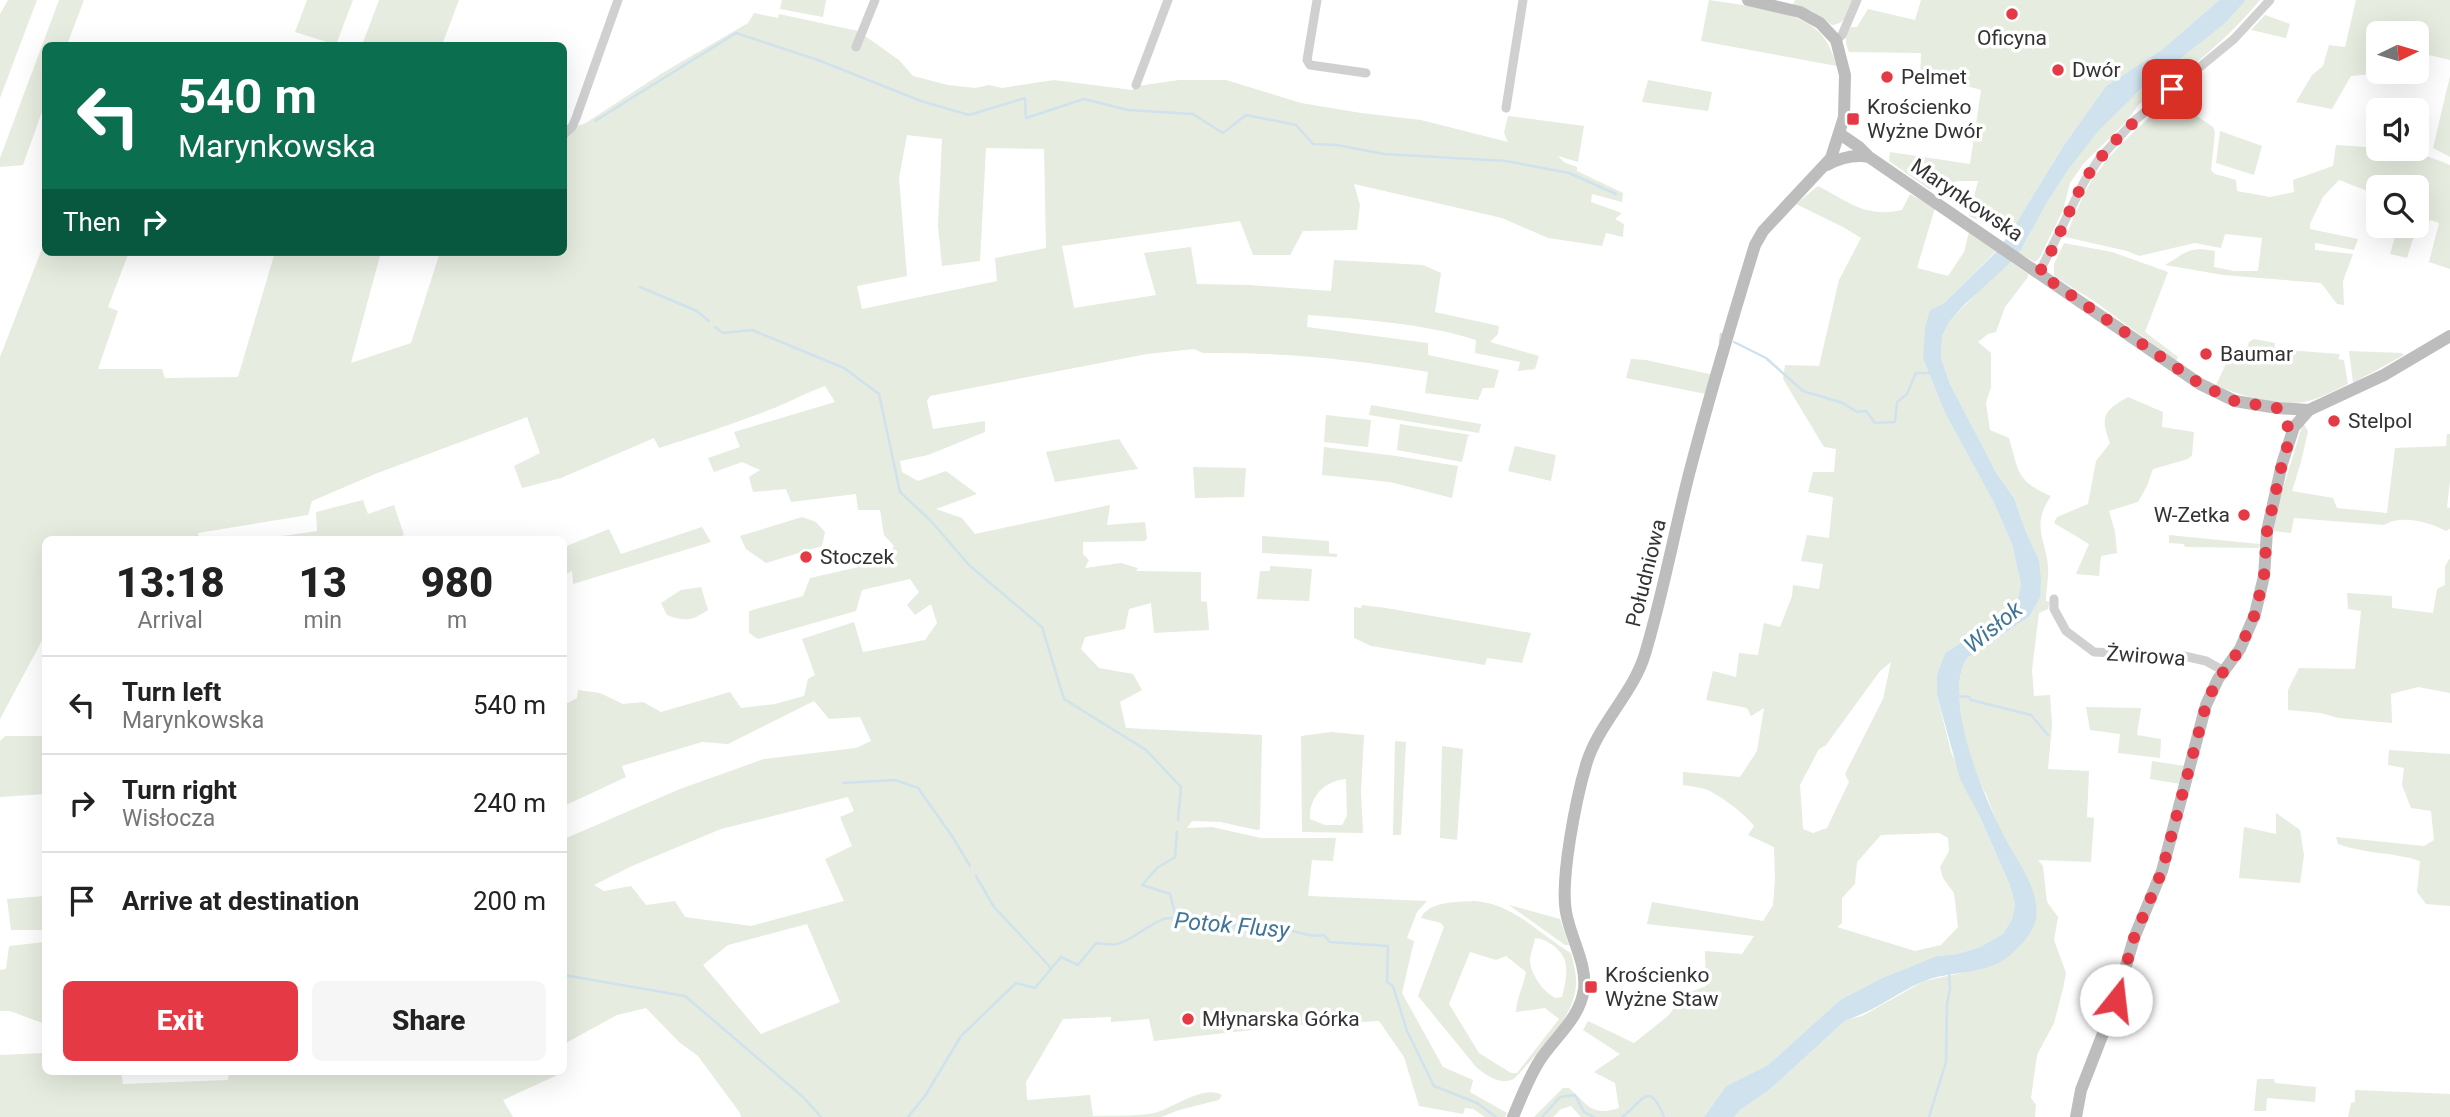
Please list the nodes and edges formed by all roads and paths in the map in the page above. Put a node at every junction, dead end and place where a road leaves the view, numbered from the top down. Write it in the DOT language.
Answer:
graph roads {
  1 [pos="618,0"];
  2 [pos="875,0"];
  3 [pos="1168,0"];
  4 [pos="1317,0"];
  5 [pos="1523,0"];
  6 [pos="1748,0"];
  7 [pos="1857,0"];
  8 [pos="2270,0"];
  9 [pos="1836,40"];
  10 [pos="856,47"];
  11 [pos="1366,73"];
  12 [pos="1136,85"];
  13 [pos="1506,108"];
  14 [pos="567,131"];
  15 [pos="1839,136"];
  16 [pos="1864,156"];
  17 [pos="1826,165"];
  18 [pos="2035,270"];
  19 [pos="2450,336"];
  20 [pos="2277,408"];
  21 [pos="2309,410"];
  22 [pos="2290,437"];
  23 [pos="2054,599"];
  24 [pos="2224,671"];
  25 [pos="1513,1117"];
  26 [pos="2076,1117"];
  1 -- 14 [label="street"];
  2 -- 10 [label="street"];
  3 -- 12 [label="street"];
  4 -- 11 [label="street"];
  5 -- 13 [label="street"];
  6 -- 9 [label="street"];
  7 -- 9 [label="street"];
  8 -- 18 [label="street"];
  9 -- 15 [label="street, Południowa"];
  15 -- 16 [label="street, Marynkowska"];
  15 -- 17 [label="street, Południowa"];
  16 -- 17 [label="street"];
  16 -- 18 [label="street, Marynkowska"];
  17 -- 25 [label="street, Południowa"];
  18 -- 20 [label="street, Marynkowska"];
  19 -- 21 [label="street, Marynkowska"];
  20 -- 21 [label="street, Marynkowska"];
  20 -- 22 [label="street"];
  21 -- 22 [label="street"];
  22 -- 24 [label="street"];
  23 -- 24 [label="street, Żwirowa"];
  24 -- 26 [label="street"];
}
